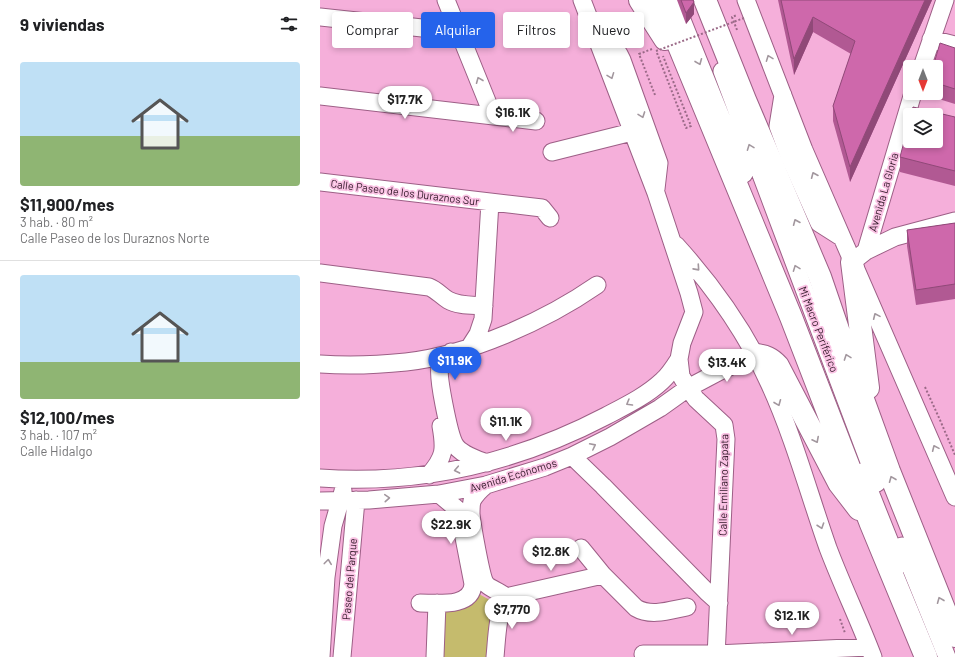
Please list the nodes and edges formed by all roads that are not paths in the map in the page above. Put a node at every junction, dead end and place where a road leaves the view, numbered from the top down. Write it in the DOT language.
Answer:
graph roads {
  1 [pos="446,0"];
  2 [pos="582,0"];
  3 [pos="640,0"];
  4 [pos="660,0"];
  5 [pos="674,0"];
  6 [pos="695,0"];
  7 [pos="705,0"];
  8 [pos="722,0"];
  9 [pos="746,0"];
  10 [pos="945,0"];
  11 [pos="451,12"];
  12 [pos="586,12"];
  13 [pos="320,17"];
  14 [pos="421,28"];
  15 [pos="932,39"];
  16 [pos="955,45"];
  17 [pos="465,48"];
  18 [pos="600,48"];
  19 [pos="611,48"];
  20 [pos="924,60"];
  21 [pos="320,96"];
  22 [pos="745,100"];
  23 [pos="914,103"];
  24 [pos="706,113"];
  25 [pos="493,116"];
  26 [pos="536,121"];
  27 [pos="632,132"];
  28 [pos="552,152"];
  29 [pos="320,182"];
  30 [pos="656,193"];
  31 [pos="490,202"];
  32 [pos="550,218"];
  33 [pos="955,221"];
  34 [pos="671,239"];
  35 [pos="859,256"];
  36 [pos="320,273"];
  37 [pos="597,285"];
  38 [pos="484,308"];
  39 [pos="513,331"];
  40 [pos="469,348"];
  41 [pos="451,352"];
  42 [pos="756,355"];
  43 [pos="679,359"];
  44 [pos="406,362"];
  45 [pos="320,364"];
  46 [pos="688,388"];
  47 [pos="651,389"];
  48 [pos="660,408"];
  49 [pos="873,427"];
  50 [pos="551,442"];
  51 [pos="566,458"];
  52 [pos="488,462"];
  53 [pos="949,466"];
  54 [pos="429,475"];
  55 [pos="333,479"];
  56 [pos="486,485"];
  57 [pos="440,494"];
  58 [pos="955,497"];
  59 [pos="332,503"];
  60 [pos="871,524"];
  61 [pos="581,548"];
  62 [pos="603,575"];
  63 [pos="479,587"];
  64 [pos="506,597"];
  65 [pos="720,603"];
  66 [pos="687,607"];
  67 [pos="955,636"];
  68 [pos="871,652"];
  69 [pos="643,654"];
  70 [pos="716,655"];
  71 [pos="321,657"];
  72 [pos="342,657"];
  73 [pos="435,657"];
  74 [pos="495,657"];
  75 [pos="926,657"];
  76 [pos="936,657"];
  77 [pos="947,657"];
  1 -- 11 [label="street"];
  2 -- 12 [label="street, Calle Emiliano Zapata"];
  3 -- 24 [label="highway"];
  4 -- 24 [label="highway"];
  5 -- 76 [label="street, one-way"];
  77 -- 6 [label="street, Mi Macro Periférico, one-way"];
  7 -- 22 [label="highway"];
  8 -- 22 [label="highway"];
  35 -- 9 [label="street, one-way"];
  10 -- 15 [label="street"];
  13 -- 14 [label="street"];
  15 -- 16 [label="street"];
  15 -- 20 [label="street"];
  25 -- 17 [label="street, one-way"];
  18 -- 27 [label="street, Calle Emiliano Zapata, one-way"];
  19 -- 30 [label="street, one-way"];
  21 -- 25 [label="street"];
  49 -- 22 [label="highway, one-way"];
  23 -- 35 [label="street, Avenida La Gloria"];
  24 -- 60 [label="highway"];
  25 -- 26 [label="street"];
  27 -- 28 [label="street"];
  27 -- 30 [label="street, Calle Emiliano Zapata"];
  29 -- 31 [label="street, Calle Paseo de los Duraznos Sur"];
  30 -- 34 [label="street, Calle Emiliano Zapata"];
  31 -- 32 [label="street, Calle Paseo de los Duraznos Sur"];
  31 -- 38 [label="street"];
  33 -- 35 [label="street"];
  34 -- 42 [label="street, one-way"];
  34 -- 43 [label="street, Calle Emiliano Zapata"];
  35 -- 49 [label="highway"];
  53 -- 35 [label="street, one-way"];
  36 -- 38 [label="street"];
  37 -- 39 [label="street"];
  38 -- 39 [label="street"];
  38 -- 40 [label="street"];
  39 -- 40 [label="street"];
  40 -- 41 [label="street"];
  41 -- 44 [label="street"];
  41 -- 52 [label="street"];
  42 -- 46 [label="street, Avenida Ecónomos"];
  42 -- 60 [label="highway, one-way"];
  42 -- 68 [label="street, one-way"];
  43 -- 46 [label="street, Calle Emiliano Zapata"];
  43 -- 47 [label="street, Avenida Ecónomos"];
  44 -- 45 [label="street"];
  44 -- 54 [label="street"];
  46 -- 48 [label="street, Avenida Ecónomos"];
  46 -- 65 [label="street, Calle Emiliano Zapata"];
  47 -- 48 [label="street"];
  47 -- 50 [label="street, Avenida Ecónomos, one-way"];
  51 -- 48 [label="street, Avenida Ecónomos, one-way"];
  67 -- 49 [label="highway, one-way"];
  50 -- 51 [label="street"];
  50 -- 52 [label="street, Avenida Ecónomos"];
  51 -- 56 [label="street, Avenida Ecónomos"];
  51 -- 65 [label="street"];
  52 -- 54 [label="street, Avenida Ecónomos, one-way"];
  53 -- 58 [label="street"];
  54 -- 55 [label="street, Avenida Ecónomos"];
  55 -- 59 [label="street, Paseo del Parque"];
  56 -- 57 [label="street, Avenida Ecónomos"];
  56 -- 63 [label="street"];
  59 -- 57 [label="street, Avenida Ecónomos, one-way"];
  57 -- 63 [label="street"];
  71 -- 59 [label="street, Paseo del Parque, one-way"];
  59 -- 72 [label="street, Paseo del Parque"];
  60 -- 75 [label="highway"];
  61 -- 62 [label="street"];
  62 -- 64 [label="street"];
  62 -- 66 [label="street"];
  63 -- 64 [label="street"];
  63 -- 73 [label="street"];
  64 -- 74 [label="street"];
  65 -- 70 [label="street, Calle Emiliano Zapata"];
  68 -- 70 [label="street"];
  69 -- 70 [label="street"];
}
